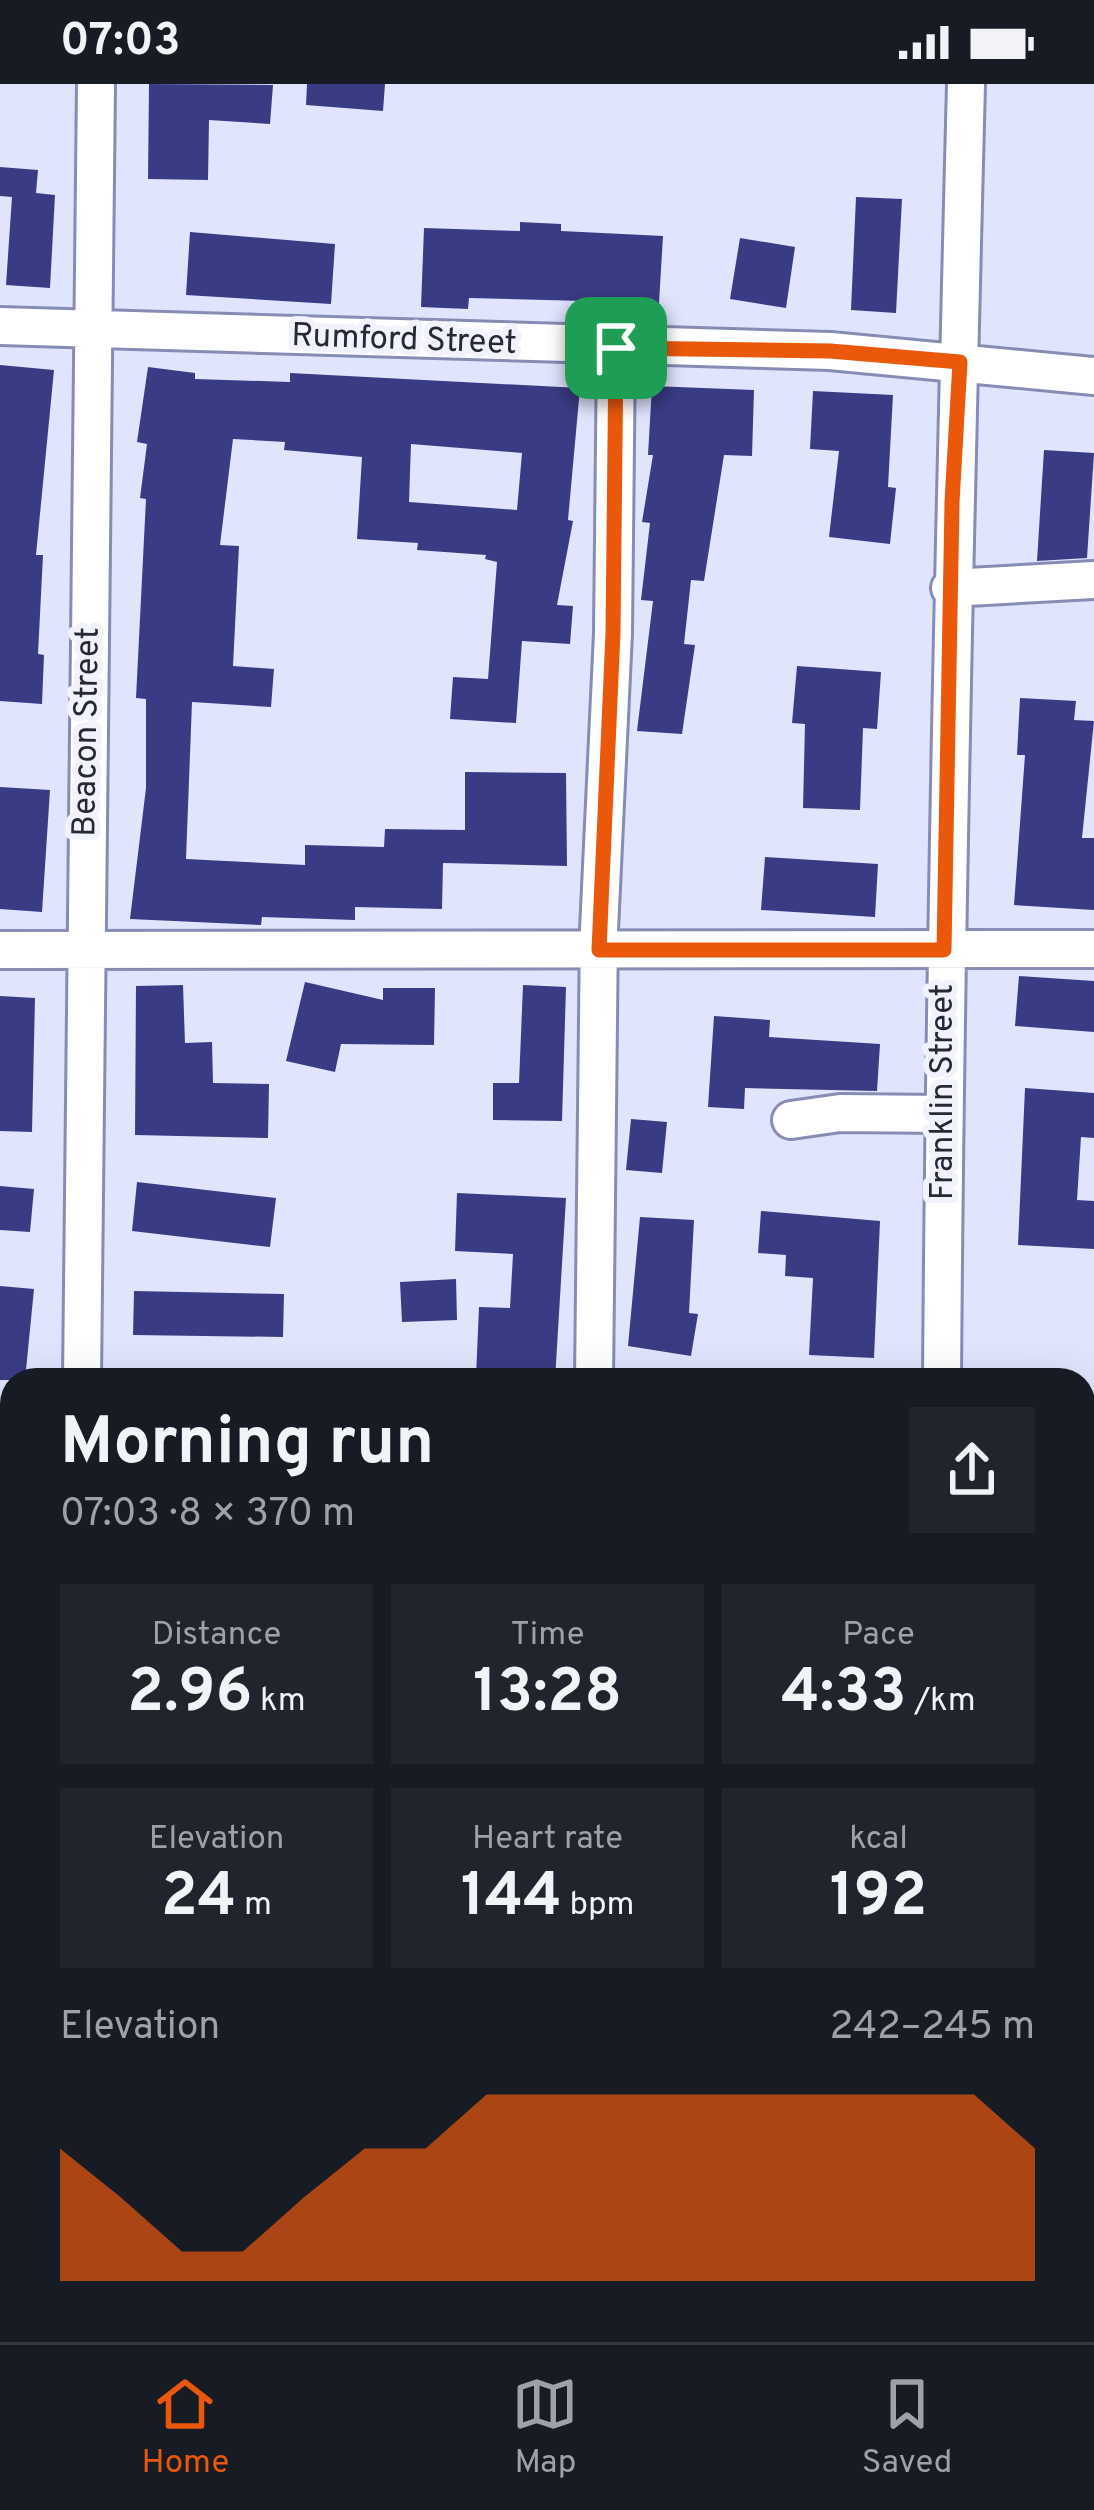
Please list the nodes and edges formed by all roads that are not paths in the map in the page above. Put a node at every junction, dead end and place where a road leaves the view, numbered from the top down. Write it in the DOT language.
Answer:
graph roads {
  1 [pos="96,84"];
  2 [pos="966,84"];
  3 [pos="0,326"];
  4 [pos="97,329"];
  5 [pos="616,348"];
  6 [pos="960,362"];
  7 [pos="1094,376"];
  8 [pos="1094,580"];
  9 [pos="950,588"];
  10 [pos="1094,949"];
  11 [pos="0,950"];
  12 [pos="599,950"];
  13 [pos="944,950"];
  14 [pos="83,951"];
  15 [pos="944,1114"];
  16 [pos="791,1120"];
  17 [pos="82,1368"];
  18 [pos="594,1368"];
  19 [pos="942,1368"];
  1 -- 4 [label="street, Beacon Street"];
  2 -- 6 [label="street, Franklin Street"];
  3 -- 4 [label="street, Rumford Street"];
  4 -- 5 [label="street, Rumford Street"];
  4 -- 14 [label="street, Beacon Street"];
  5 -- 6 [label="street, Rumford Street"];
  5 -- 12 [label="street"];
  6 -- 7 [label="street, Rumford Street"];
  6 -- 9 [label="street, Franklin Street"];
  8 -- 9 [label="street"];
  9 -- 13 [label="street, Franklin Street"];
  10 -- 13 [label="street"];
  11 -- 14 [label="street"];
  12 -- 13 [label="street"];
  12 -- 14 [label="street"];
  12 -- 18 [label="street"];
  13 -- 15 [label="street, Franklin Street"];
  14 -- 17 [label="street, Beacon Street"];
  15 -- 16 [label="street"];
  15 -- 19 [label="street, Franklin Street"];
}
